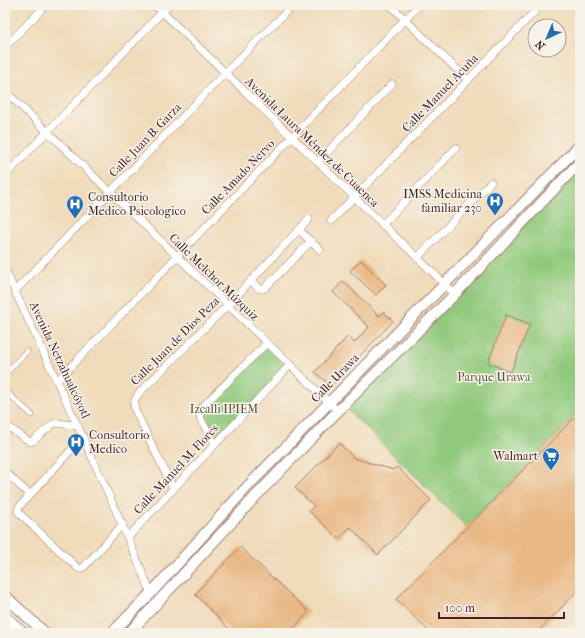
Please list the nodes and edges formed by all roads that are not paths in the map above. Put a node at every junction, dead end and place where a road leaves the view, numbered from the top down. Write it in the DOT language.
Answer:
graph roads {
  1 [pos="46,5"];
  2 [pos="155,5"];
  3 [pos="169,5"];
  4 [pos="292,5"];
  5 [pos="390,5"];
  6 [pos="419,5"];
  7 [pos="541,5"];
  8 [pos="162,12"];
  9 [pos="405,19"];
  10 [pos="5,47"];
  11 [pos="225,73"];
  12 [pos="468,80"];
  13 [pos="392,84"];
  14 [pos="5,91"];
  15 [pos="47,132"];
  16 [pos="292,137"];
  17 [pos="580,145"];
  18 [pos="456,148"];
  19 [pos="318,162"];
  20 [pos="580,162"];
  21 [pos="5,176"];
  22 [pos="491,182"];
  23 [pos="110,192"];
  24 [pos="354,197"];
  25 [pos="309,219"];
  26 [pos="331,221"];
  27 [pos="382,225"];
  28 [pos="299,230"];
  29 [pos="311,241"];
  30 [pos="320,250"];
  31 [pos="177,256"];
  32 [pos="416,258"];
  33 [pos="5,270"];
  34 [pos="250,281"];
  35 [pos="8,282"];
  36 [pos="445,285"];
  37 [pos="15,291"];
  38 [pos="455,294"];
  39 [pos="228,305"];
  40 [pos="267,343"];
  41 [pos="27,351"];
  42 [pos="290,365"];
  43 [pos="5,374"];
  44 [pos="57,381"];
  45 [pos="5,391"];
  46 [pos="330,403"];
  47 [pos="338,411"];
  48 [pos="32,415"];
  49 [pos="78,426"];
  50 [pos="5,431"];
  51 [pos="83,437"];
  52 [pos="215,444"];
  53 [pos="5,472"];
  54 [pos="173,488"];
  55 [pos="30,495"];
  56 [pos="123,524"];
  57 [pos="128,537"];
  58 [pos="151,593"];
  59 [pos="5,596"];
  60 [pos="5,617"];
  61 [pos="23,633"];
  62 [pos="45,633"];
  63 [pos="112,633"];
  64 [pos="129,633"];
  1 -- 10 [label="street"];
  2 -- 8 [label="street, Avenida Laura Méndez de Cuaenca"];
  3 -- 8 [label="street"];
  4 -- 11 [label="street, Calle Juan B. Garza"];
  5 -- 9 [label="street"];
  6 -- 9 [label="street, Calle Amado Nervo"];
  7 -- 12 [label="street, Calle Manuel Acuña"];
  8 -- 11 [label="street, Avenida Laura Méndez de Cuaenca"];
  8 -- 15 [label="street"];
  9 -- 12 [label="street"];
  9 -- 16 [label="street, Calle Amado Nervo"];
  11 -- 16 [label="street, Avenida Laura Méndez de Cuaenca"];
  11 -- 23 [label="street, Calle Juan B. Garza"];
  12 -- 24 [label="street, Calle Manuel Acuña"];
  13 -- 19 [label="street"];
  14 -- 15 [label="street, Calle Melchor Múzquiz"];
  15 -- 21 [label="street"];
  15 -- 23 [label="street, Calle Melchor Múzquiz"];
  16 -- 19 [label="street, Avenida Laura Méndez de Cuaenca"];
  16 -- 31 [label="street, Calle Amado Nervo"];
  17 -- 36 [label="main road, Calle Urawa"];
  18 -- 27 [label="street"];
  19 -- 24 [label="street, Avenida Laura Méndez de Cuaenca"];
  20 -- 38 [label="main road"];
  22 -- 32 [label="street"];
  23 -- 31 [label="street, Calle Melchor Múzquiz"];
  23 -- 37 [label="street, Calle Juan B. Garza"];
  24 -- 26 [label="street, Calle Manuel Acuña"];
  24 -- 27 [label="street, Avenida Laura Méndez de Cuaenca"];
  25 -- 28 [label="street, Calle Juan de Dios Peza"];
  27 -- 32 [label="street, Avenida Laura Méndez de Cuaenca"];
  28 -- 29 [label="street"];
  28 -- 34 [label="street, Calle Juan de Dios Peza"];
  29 -- 30 [label="street"];
  29 -- 34 [label="street"];
  31 -- 39 [label="street, Calle Melchor Múzquiz"];
  31 -- 44 [label="street, Calle Amado Nervo"];
  32 -- 36 [label="street, Avenida Laura Méndez de Cuaenca"];
  33 -- 35 [label="street, Avenida Netzahualcóyotl"];
  34 -- 39 [label="street, Calle Juan de Dios Peza"];
  35 -- 37 [label="street, Avenida Netzahualcóyotl"];
  36 -- 38 [label="street, Avenida Laura Méndez de Cuaenca"];
  36 -- 46 [label="main road, Calle Urawa"];
  37 -- 44 [label="street, Avenida Netzahualcóyotl"];
  38 -- 47 [label="main road"];
  39 -- 40 [label="street, Calle Melchor Múzquiz"];
  39 -- 54 [label="street, Calle Juan de Dios Peza"];
  40 -- 42 [label="street, Calle Melchor Múzquiz"];
  40 -- 52 [label="street"];
  41 -- 43 [label="street"];
  42 -- 46 [label="street, Calle Melchor Múzquiz"];
  42 -- 52 [label="street, Calle Manuel M. Flores"];
  44 -- 49 [label="street, Avenida Netzahualcóyotl"];
  45 -- 48 [label="street"];
  46 -- 47 [label="street, Calle Melchor Múzquiz"];
  46 -- 58 [label="main road, Calle Urawa"];
  47 -- 64 [label="main road"];
  49 -- 50 [label="street"];
  49 -- 51 [label="street, Avenida Netzahualcóyotl"];
  51 -- 55 [label="street"];
  51 -- 56 [label="street, Avenida Netzahualcóyotl"];
  52 -- 54 [label="street, Calle Manuel M. Flores"];
  53 -- 55 [label="street"];
  54 -- 57 [label="street, Calle Manuel M. Flores"];
  55 -- 56 [label="street"];
  56 -- 57 [label="street, Avenida Netzahualcóyotl"];
  57 -- 58 [label="street, Avenida Netzahualcóyotl"];
  58 -- 63 [label="main road, Calle Urawa"];
  59 -- 62 [label="main road"];
  60 -- 61 [label="highway"];
}
